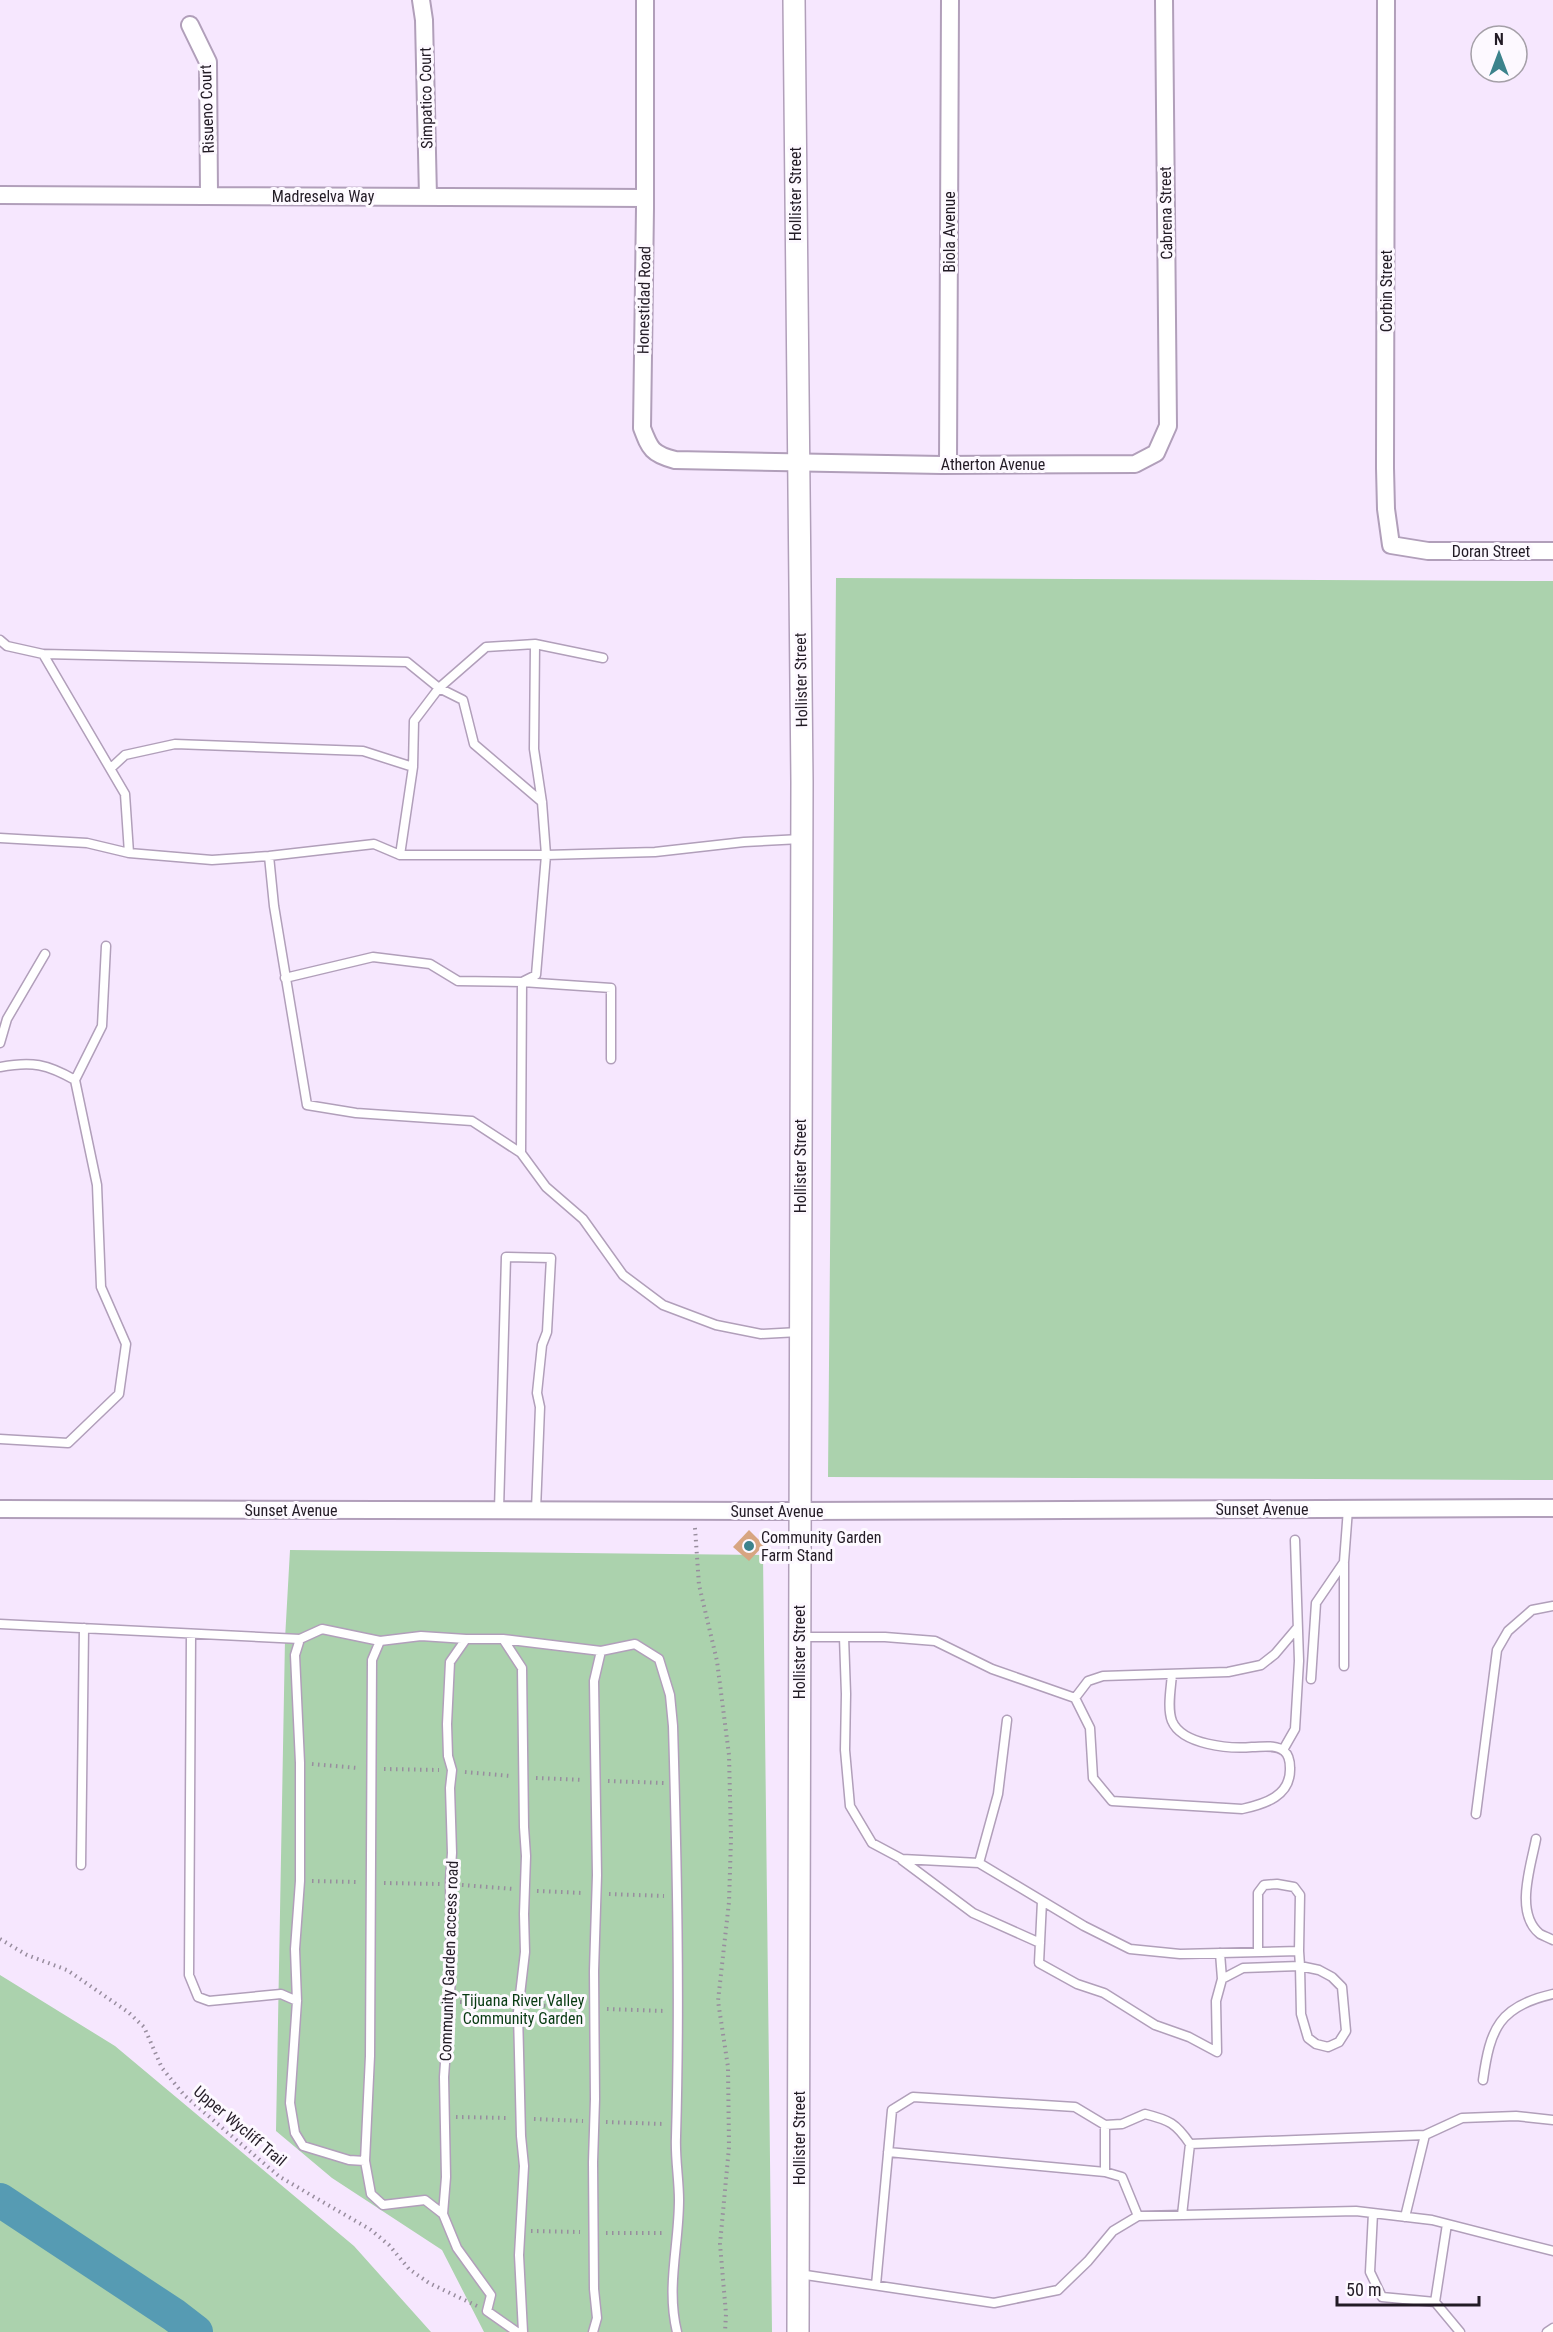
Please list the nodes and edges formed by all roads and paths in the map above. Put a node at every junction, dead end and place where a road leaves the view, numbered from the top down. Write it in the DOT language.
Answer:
graph roads {
  1 [pos="421,0"];
  2 [pos="645,0"];
  3 [pos="794,0"];
  4 [pos="950,0"];
  5 [pos="1164,0"];
  6 [pos="1386,0"];
  7 [pos="190,25"];
  8 [pos="0,195"];
  9 [pos="209,195"];
  10 [pos="428,197"];
  11 [pos="645,198"];
  12 [pos="1168,426"];
  13 [pos="797,462"];
  14 [pos="948,465"];
  15 [pos="1428,551"];
  16 [pos="1553,551"];
  17 [pos="0,640"];
  18 [pos="535,644"];
  19 [pos="43,654"];
  20 [pos="603,658"];
  21 [pos="439,688"];
  22 [pos="413,767"];
  23 [pos="111,768"];
  24 [pos="542,802"];
  25 [pos="0,838"];
  26 [pos="802,839"];
  27 [pos="129,853"];
  28 [pos="400,855"];
  29 [pos="546,855"];
  30 [pos="269,856"];
  31 [pos="106,946"];
  32 [pos="45,954"];
  33 [pos="285,978"];
  34 [pos="522,982"];
  35 [pos="0,1043"];
  36 [pos="610,1059"];
  37 [pos="0,1067"];
  38 [pos="75,1080"];
  39 [pos="521,1153"];
  40 [pos="799,1332"];
  41 [pos="0,1439"];
  42 [pos="1553,1508"];
  43 [pos="0,1509"];
  44 [pos="1348,1509"];
  45 [pos="499,1510"];
  46 [pos="536,1510"];
  47 [pos="695,1510"];
  48 [pos="798,1511"];
  49 [pos="1295,1540"];
  50 [pos="1344,1562"];
  51 [pos="1553,1606"];
  52 [pos="0,1624"];
  53 [pos="84,1628"];
  54 [pos="1297,1628"];
  55 [pos="191,1634"];
  56 [pos="798,1637"];
  57 [pos="844,1637"];
  58 [pos="300,1639"];
  59 [pos="466,1639"];
  60 [pos="503,1639"];
  61 [pos="380,1641"];
  62 [pos="601,1651"];
  63 [pos="1344,1666"];
  64 [pos="1172,1674"];
  65 [pos="1311,1679"];
  66 [pos="1075,1698"];
  67 [pos="1007,1720"];
  68 [pos="1283,1750"];
  69 [pos="300,1764"];
  70 [pos="371,1769"];
  71 [pos="452,1770"];
  72 [pos="524,1778"];
  73 [pos="597,1781"];
  74 [pos="674,1784"];
  75 [pos="1476,1814"];
  76 [pos="1536,1839"];
  77 [pos="902,1859"];
  78 [pos="979,1863"];
  79 [pos="81,1865"];
  80 [pos="300,1881"];
  81 [pos="371,1883"];
  82 [pos="450,1884"];
  83 [pos="525,1890"];
  84 [pos="597,1894"];
  85 [pos="677,1897"];
  86 [pos="1042,1901"];
  87 [pos="0,1939"];
  88 [pos="1553,1940"];
  89 [pos="1040,1943"];
  90 [pos="1299,1951"];
  91 [pos="1258,1952"];
  92 [pos="1220,1953"];
  93 [pos="1300,1966"];
  94 [pos="1222,1979"];
  95 [pos="1553,1994"];
  96 [pos="297,2001"];
  97 [pos="450,2001"];
  98 [pos="519,2005"];
  99 [pos="594,2008"];
  100 [pos="678,2012"];
  101 [pos="1483,2080"];
  102 [pos="444,2117"];
  103 [pos="521,2118"];
  104 [pos="1553,2120"];
  105 [pos="594,2122"];
  106 [pos="677,2124"];
  107 [pos="1105,2125"];
  108 [pos="1425,2135"];
  109 [pos="1190,2144"];
  110 [pos="888,2152"];
  111 [pos="365,2161"];
  112 [pos="1105,2172"];
  113 [pos="1372,2213"];
  114 [pos="443,2214"];
  115 [pos="1182,2215"];
  116 [pos="1138,2216"];
  117 [pos="1405,2217"];
  118 [pos="1448,2224"];
  119 [pos="1553,2251"];
  120 [pos="799,2274"];
  121 [pos="876,2285"];
  122 [pos="1435,2302"];
  123 [pos="487,2311"];
  124 [pos="1553,2328"];
  125 [pos="517,2332"];
  126 [pos="523,2332"];
  127 [pos="593,2332"];
  128 [pos="677,2332"];
  129 [pos="726,2332"];
  130 [pos="798,2332"];
  131 [pos="1460,2332"];
  132 [pos="1547,2332"];
  1 -- 10 [label="street, Simpatico Court"];
  2 -- 11 [label="street, Honestidad Road"];
  3 -- 13 [label="street, Hollister Street"];
  4 -- 14 [label="street, Biola Avenue"];
  5 -- 12 [label="street, Cabrena Street"];
  6 -- 15 [label="street, Corbin Street"];
  7 -- 9 [label="street, Risueno Court"];
  8 -- 9 [label="street, Madreselva Way"];
  9 -- 10 [label="street, Madreselva Way"];
  10 -- 11 [label="street, Madreselva Way"];
  11 -- 13 [label="street, Honestidad Road"];
  12 -- 14 [label="street, Atherton Avenue"];
  13 -- 14 [label="street, Atherton Avenue"];
  13 -- 26 [label="street, Hollister Street"];
  15 -- 16 [label="street, Doran Street"];
  17 -- 19 [label="lane"];
  18 -- 20 [label="lane"];
  18 -- 21 [label="lane"];
  18 -- 24 [label="lane"];
  19 -- 21 [label="lane"];
  19 -- 23 [label="lane"];
  21 -- 22 [label="lane"];
  21 -- 24 [label="lane"];
  22 -- 23 [label="lane"];
  22 -- 28 [label="lane"];
  23 -- 27 [label="lane"];
  24 -- 29 [label="lane"];
  25 -- 27 [label="lane"];
  26 -- 29 [label="lane"];
  26 -- 40 [label="street, Hollister Street"];
  27 -- 30 [label="lane"];
  28 -- 29 [label="lane"];
  28 -- 30 [label="lane"];
  29 -- 34 [label="lane"];
  30 -- 33 [label="lane"];
  31 -- 38 [label="lane"];
  32 -- 35 [label="lane"];
  33 -- 34 [label="lane"];
  33 -- 39 [label="lane"];
  34 -- 36 [label="lane"];
  34 -- 39 [label="lane"];
  37 -- 38 [label="lane"];
  38 -- 41 [label="lane"];
  39 -- 40 [label="lane"];
  40 -- 48 [label="street, Hollister Street"];
  42 -- 44 [label="street, Sunset Avenue"];
  43 -- 45 [label="street, Sunset Avenue"];
  44 -- 48 [label="street, Sunset Avenue"];
  44 -- 50 [label="lane"];
  45 -- 46 [label="street, Sunset Avenue"];
  45 -- 46 [label="lane"];
  46 -- 47 [label="street, Sunset Avenue"];
  47 -- 48 [label="street, Sunset Avenue"];
  47 -- 129 [label="path"];
  48 -- 56 [label="street, Hollister Street"];
  49 -- 54 [label="lane"];
  50 -- 63 [label="lane"];
  50 -- 65 [label="lane"];
  51 -- 75 [label="lane"];
  52 -- 53 [label="lane"];
  53 -- 55 [label="lane"];
  53 -- 79 [label="lane"];
  54 -- 64 [label="lane"];
  54 -- 68 [label="lane"];
  55 -- 58 [label="lane"];
  55 -- 96 [label="lane"];
  56 -- 57 [label="lane"];
  56 -- 120 [label="street, Hollister Street"];
  57 -- 66 [label="lane"];
  57 -- 77 [label="lane"];
  58 -- 61 [label="lane"];
  58 -- 69 [label="lane"];
  59 -- 60 [label="lane"];
  59 -- 61 [label="lane"];
  59 -- 71 [label="lane, Community Garden access road"];
  60 -- 62 [label="lane"];
  60 -- 72 [label="lane"];
  61 -- 70 [label="lane"];
  62 -- 73 [label="lane"];
  62 -- 74 [label="lane"];
  64 -- 66 [label="lane"];
  64 -- 68 [label="lane"];
  66 -- 68 [label="lane"];
  67 -- 78 [label="lane"];
  69 -- 70 [label="path"];
  69 -- 80 [label="lane"];
  70 -- 71 [label="path"];
  70 -- 81 [label="lane"];
  71 -- 72 [label="path"];
  71 -- 82 [label="lane, Community Garden access road"];
  72 -- 73 [label="path"];
  72 -- 83 [label="lane"];
  73 -- 74 [label="path"];
  73 -- 84 [label="lane"];
  74 -- 85 [label="lane"];
  76 -- 88 [label="lane"];
  77 -- 78 [label="lane"];
  77 -- 89 [label="lane"];
  78 -- 86 [label="lane"];
  80 -- 81 [label="path"];
  80 -- 96 [label="lane"];
  81 -- 82 [label="path"];
  81 -- 111 [label="lane"];
  82 -- 83 [label="path"];
  82 -- 97 [label="lane, Community Garden access road"];
  83 -- 84 [label="path"];
  83 -- 98 [label="lane"];
  84 -- 85 [label="path"];
  84 -- 99 [label="lane"];
  85 -- 100 [label="lane"];
  86 -- 89 [label="lane"];
  86 -- 92 [label="lane"];
  87 -- 123 [label="path, Upper Wycliff Trail"];
  89 -- 94 [label="lane"];
  90 -- 91 [label="lane"];
  90 -- 91 [label="lane"];
  90 -- 93 [label="lane"];
  91 -- 92 [label="lane"];
  92 -- 94 [label="lane"];
  93 -- 93 [label="lane"];
  93 -- 94 [label="lane"];
  95 -- 101 [label="lane"];
  96 -- 111 [label="lane"];
  97 -- 98 [label="path"];
  97 -- 102 [label="lane, Community Garden access road"];
  98 -- 99 [label="path"];
  98 -- 103 [label="lane"];
  99 -- 100 [label="path"];
  99 -- 105 [label="lane"];
  100 -- 106 [label="lane"];
  102 -- 103 [label="path"];
  102 -- 114 [label="lane, Community Garden access road"];
  103 -- 105 [label="path"];
  103 -- 126 [label="lane"];
  104 -- 108 [label="lane"];
  105 -- 106 [label="path"];
  105 -- 127 [label="lane"];
  106 -- 128 [label="lane"];
  107 -- 109 [label="lane"];
  107 -- 110 [label="lane"];
  107 -- 112 [label="lane"];
  108 -- 109 [label="lane"];
  108 -- 117 [label="lane"];
  109 -- 115 [label="lane"];
  110 -- 112 [label="lane"];
  110 -- 121 [label="lane"];
  111 -- 114 [label="lane"];
  112 -- 116 [label="lane"];
  113 -- 115 [label="lane"];
  113 -- 117 [label="lane"];
  113 -- 122 [label="lane"];
  114 -- 123 [label="lane, Community Garden access road"];
  115 -- 116 [label="lane"];
  116 -- 121 [label="lane"];
  117 -- 118 [label="lane"];
  118 -- 119 [label="lane"];
  118 -- 122 [label="lane"];
  120 -- 121 [label="lane"];
  120 -- 130 [label="street, Hollister Street"];
  122 -- 131 [label="lane"];
  123 -- 125 [label="lane"];
  124 -- 132 [label="lane"];
}
